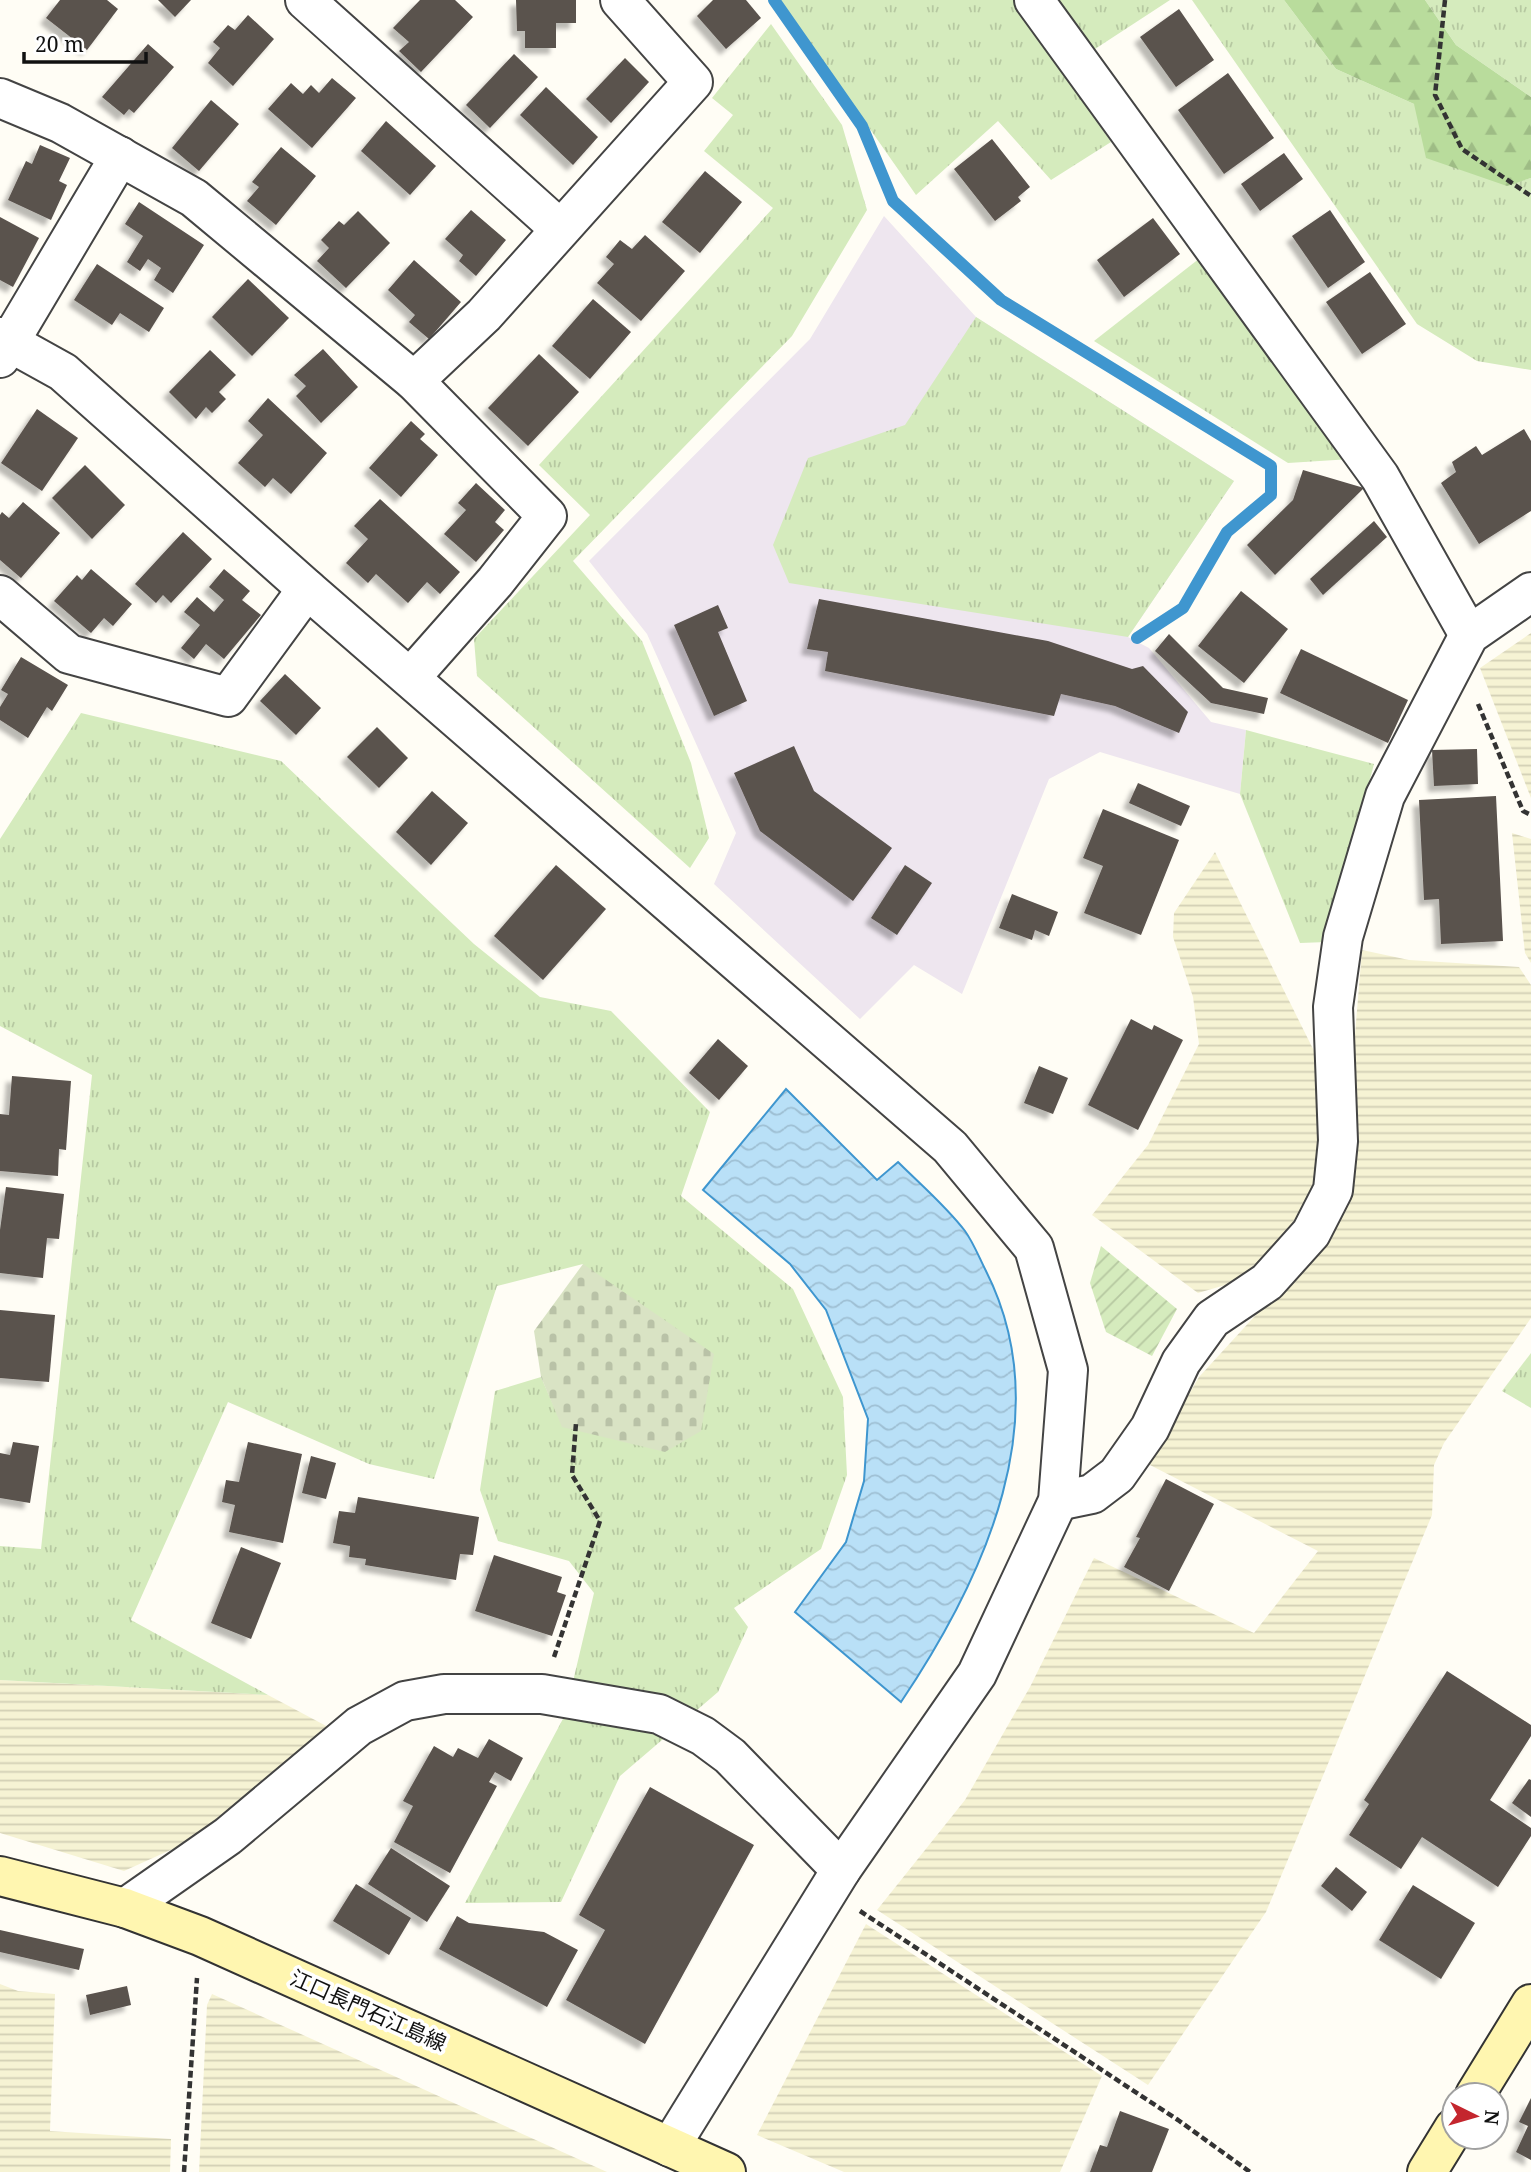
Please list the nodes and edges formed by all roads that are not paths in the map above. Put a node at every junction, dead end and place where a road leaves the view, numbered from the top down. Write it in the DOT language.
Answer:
graph roads {
  1 [pos="305,0"];
  2 [pos="620,0"];
  3 [pos="1034,0"];
  4 [pos="0,98"];
  5 [pos="120,156"];
  6 [pos="560,229"];
  7 [pos="3,346"];
  8 [pos="414,381"];
  9 [pos="307,589"];
  10 [pos="1531,592"];
  11 [pos="0,596"];
  12 [pos="1469,635"];
  13 [pos="411,677"];
  14 [pos="1058,1501"];
  15 [pos="841,1870"];
  16 [pos="0,1876"];
  17 [pos="125,1908"];
  18 [pos="1531,2004"];
  19 [pos="1484,2081"];
  20 [pos="670,2147"];
  21 [pos="1440,2151"];
  22 [pos="726,2172"];
  23 [pos="1427,2172"];
  1 -- 6 [label="street"];
  2 -- 6 [label="street"];
  3 -- 12 [label="street"];
  4 -- 5 [label="street"];
  5 -- 7 [label="street"];
  5 -- 8 [label="street"];
  6 -- 8 [label="street"];
  7 -- 9 [label="street"];
  8 -- 13 [label="street"];
  9 -- 11 [label="street"];
  9 -- 13 [label="street"];
  10 -- 12 [label="street"];
  12 -- 14 [label="street"];
  13 -- 14 [label="street"];
  14 -- 15 [label="street"];
  15 -- 17 [label="street"];
  15 -- 20 [label="street"];
  16 -- 17 [label="main road, 江口長門石江島線"];
  17 -- 20 [label="main road, 江口長門石江島線"];
  18 -- 19 [label="main road"];
  20 -- 22 [label="main road, 江口長門石江島線"];
  21 -- 23 [label="main road"];
}
